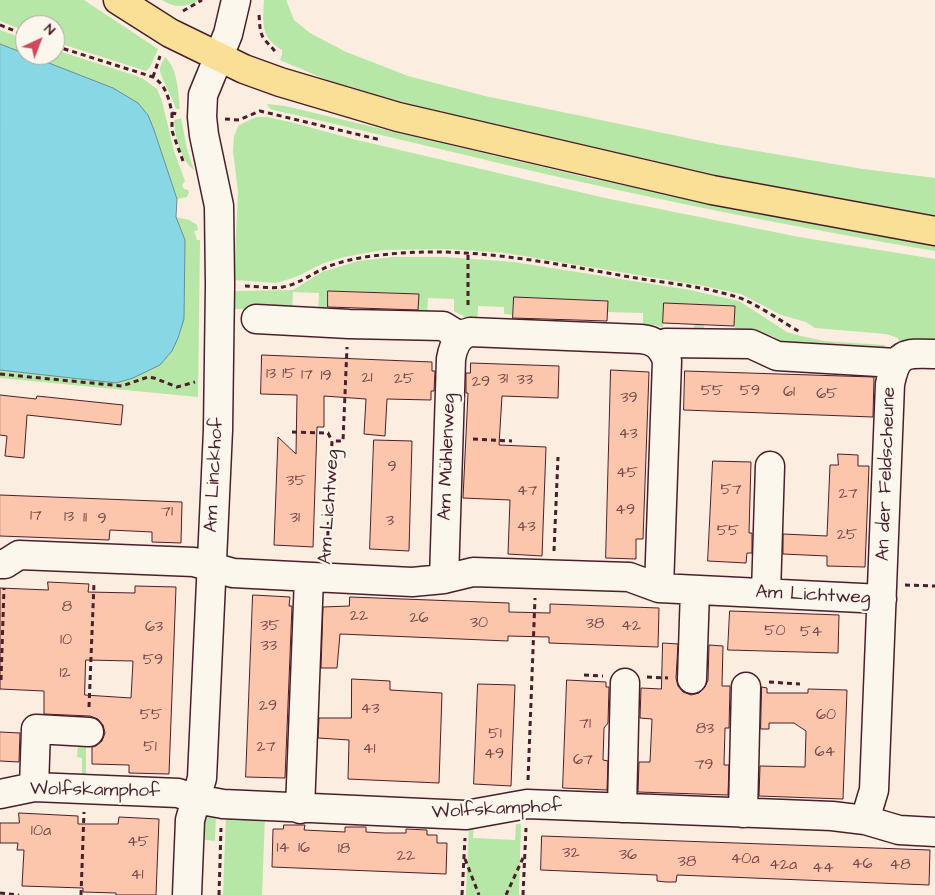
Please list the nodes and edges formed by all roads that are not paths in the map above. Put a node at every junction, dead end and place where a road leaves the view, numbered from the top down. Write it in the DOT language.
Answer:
graph roads {
  1 [pos="118,0"];
  2 [pos="236,0"];
  3 [pos="218,57"];
  4 [pos="935,231"];
  5 [pos="256,319"];
  6 [pos="461,337"];
  7 [pos="659,346"];
  8 [pos="935,354"];
  9 [pos="896,363"];
  10 [pos="770,466"];
  11 [pos="2,564"];
  12 [pos="211,567"];
  13 [pos="317,578"];
  14 [pos="444,579"];
  15 [pos="658,588"];
  16 [pos="695,590"];
  17 [pos="890,592"];
  18 [pos="766,593"];
  19 [pos="692,679"];
  20 [pos="625,683"];
  21 [pos="746,688"];
  22 [pos="89,732"];
  23 [pos="34,787"];
  24 [pos="0,794"];
  25 [pos="196,799"];
  26 [pos="622,808"];
  27 [pos="300,809"];
  28 [pos="742,813"];
  29 [pos="865,820"];
  30 [pos="935,832"];
  31 [pos="187,895"];
  1 -- 3 [label="main road"];
  2 -- 3 [label="street, Am Linckhof"];
  3 -- 4 [label="main road"];
  3 -- 12 [label="street, Am Linckhof"];
  5 -- 6 [label="street"];
  6 -- 7 [label="street"];
  6 -- 14 [label="street, Am Mühlenweg"];
  7 -- 9 [label="street"];
  7 -- 15 [label="street"];
  8 -- 9 [label="street, An der Feldscheune"];
  9 -- 17 [label="street, An der Feldscheune"];
  10 -- 18 [label="street"];
  11 -- 12 [label="street, Am Lichtweg"];
  12 -- 13 [label="street, Am Lichtweg"];
  12 -- 25 [label="street, Am Linckhof"];
  13 -- 14 [label="street, Am Lichtweg"];
  13 -- 27 [label="street"];
  14 -- 15 [label="street, Am Lichtweg"];
  15 -- 16 [label="street, Am Lichtweg"];
  16 -- 18 [label="street, Am Lichtweg"];
  16 -- 19 [label="street"];
  17 -- 18 [label="street, Am Lichtweg"];
  17 -- 29 [label="street, Am Lichtweg"];
  20 -- 26 [label="street"];
  21 -- 28 [label="street"];
  22 -- 23 [label="street"];
  23 -- 24 [label="street, Wolfskamphof"];
  23 -- 25 [label="street, Wolfskamphof"];
  25 -- 27 [label="street, Wolfskamphof"];
  25 -- 31 [label="street, Am Linckhof"];
  26 -- 27 [label="street, Wolfskamphof"];
  26 -- 28 [label="street, Wolfskamphof"];
  28 -- 29 [label="street, Wolfskamphof"];
  29 -- 30 [label="street, Wolfskamphof"];
}
